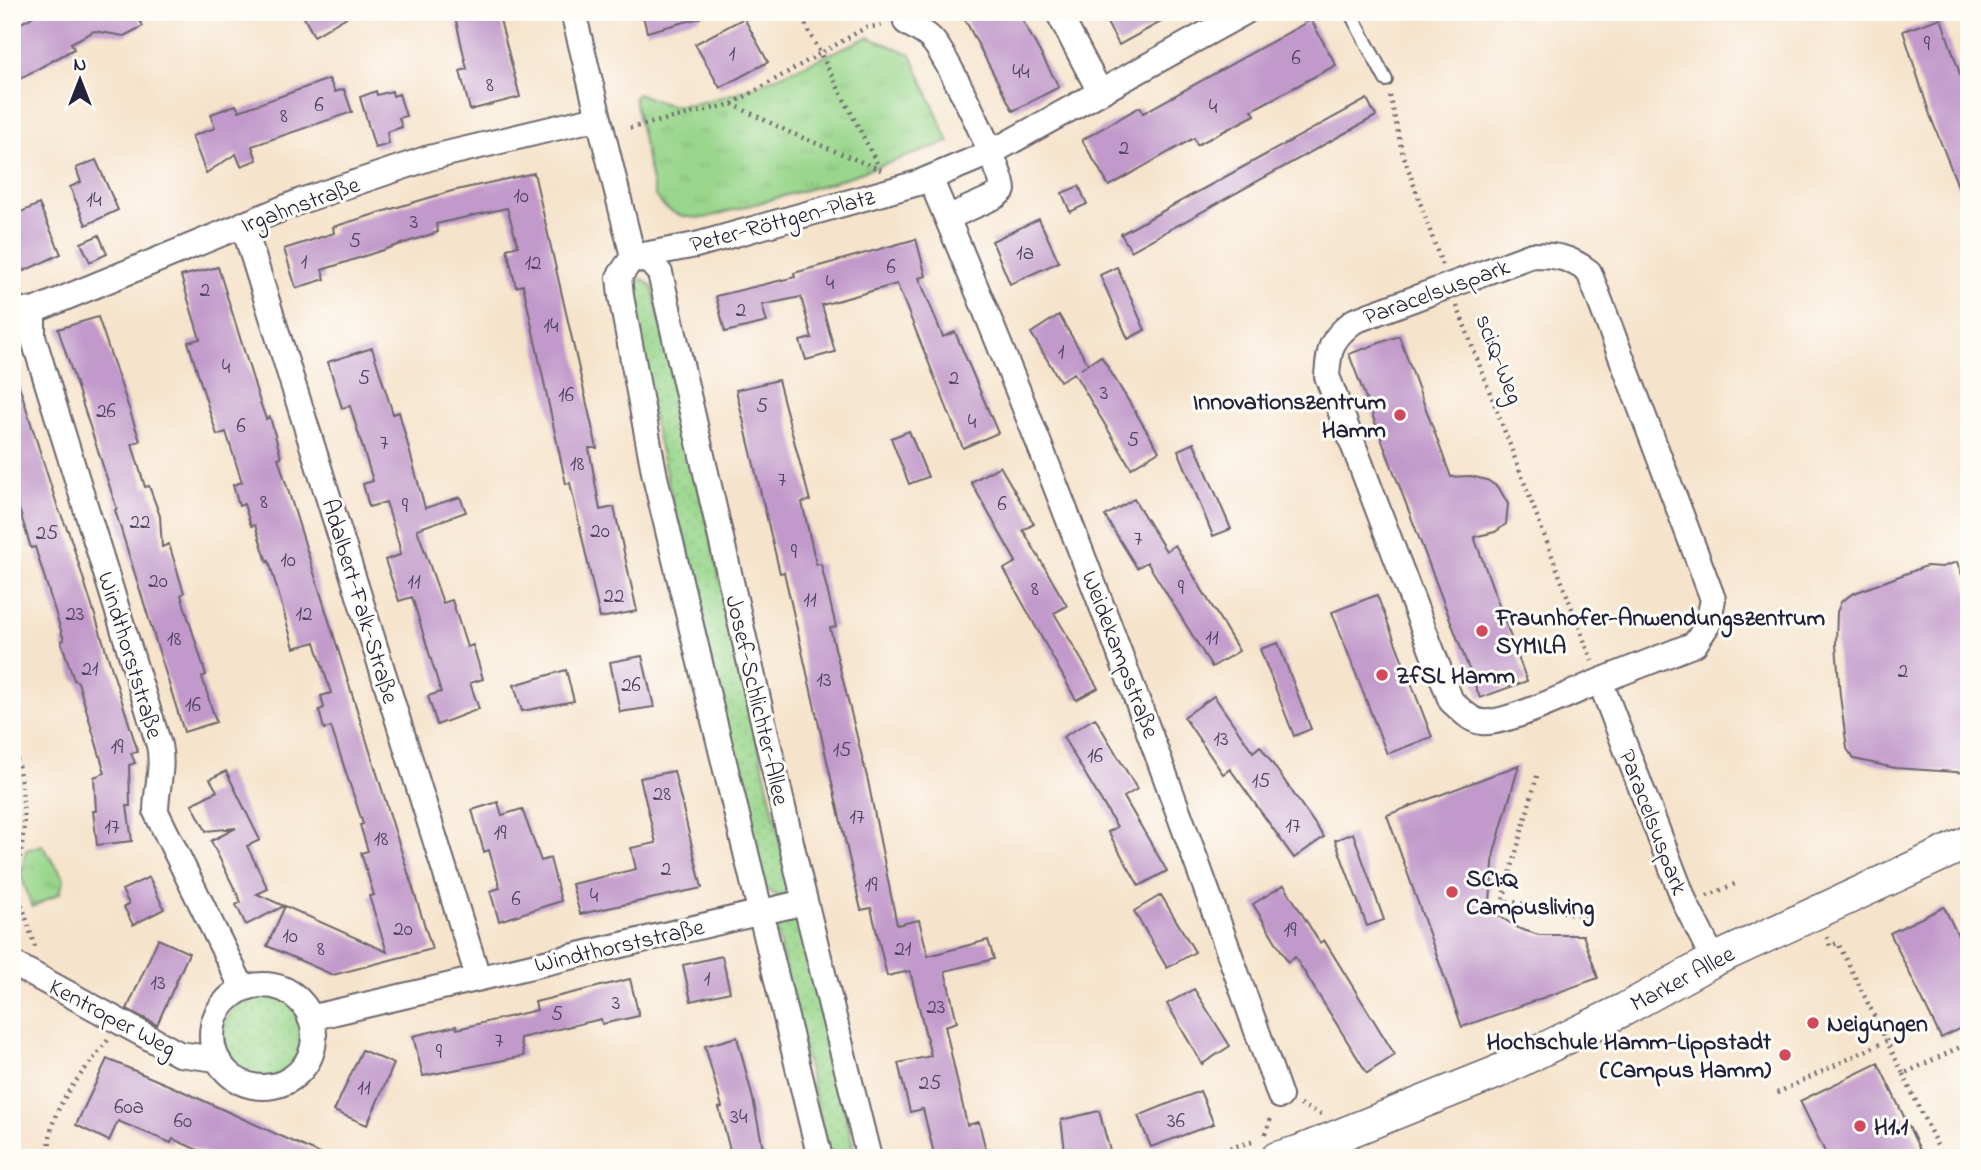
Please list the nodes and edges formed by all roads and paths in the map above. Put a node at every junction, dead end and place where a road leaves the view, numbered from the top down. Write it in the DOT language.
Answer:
graph roads {
  1 [pos="19,12"];
  2 [pos="573,12"];
  3 [pos="799,12"];
  4 [pos="1058,12"];
  5 [pos="1245,12"];
  6 [pos="1350,12"];
  7 [pos="12,16"];
  8 [pos="906,22"];
  9 [pos="820,54"];
  10 [pos="1386,80"];
  11 [pos="1100,92"];
  12 [pos="732,103"];
  13 [pos="597,118"];
  14 [pos="630,128"];
  15 [pos="1000,148"];
  16 [pos="879,168"];
  17 [pos="930,178"];
  18 [pos="891,190"];
  19 [pos="947,218"];
  20 [pos="243,224"];
  21 [pos="633,257"];
  22 [pos="1450,287"];
  23 [pos="23,310"];
  24 [pos="1600,681"];
  25 [pos="12,738"];
  26 [pos="1537,776"];
  27 [pos="1969,842"];
  28 [pos="13,880"];
  29 [pos="1735,884"];
  30 [pos="805,902"];
  31 [pos="1686,905"];
  32 [pos="760,912"];
  33 [pos="1590,916"];
  34 [pos="1826,936"];
  35 [pos="1714,960"];
  36 [pos="12,963"];
  37 [pos="37,976"];
  38 [pos="478,977"];
  39 [pos="243,989"];
  40 [pos="310,1018"];
  41 [pos="120,1023"];
  42 [pos="1886,1041"];
  43 [pos="1969,1043"];
  44 [pos="216,1059"];
  45 [pos="1903,1074"];
  46 [pos="1777,1093"];
  47 [pos="1280,1096"];
  48 [pos="51,1158"];
  49 [pos="820,1158"];
  50 [pos="869,1158"];
  51 [pos="1277,1158"];
  52 [pos="1943,1158"];
  1 -- 7 [label="path"];
  2 -- 13 [label="street"];
  3 -- 9 [label="path"];
  4 -- 11 [label="street"];
  5 -- 11 [label="street, Peter-Röttgen-Platz"];
  6 -- 10 [label="lane"];
  8 -- 9 [label="path"];
  8 -- 15 [label="street"];
  9 -- 12 [label="path"];
  9 -- 16 [label="path"];
  10 -- 22 [label="path, sci:Q-Weg"];
  11 -- 15 [label="street, Peter-Röttgen-Platz"];
  12 -- 14 [label="path"];
  12 -- 16 [label="path"];
  13 -- 20 [label="street, Irgahnstraße"];
  13 -- 21 [label="street"];
  15 -- 17 [label="street, Peter-Röttgen-Platz"];
  15 -- 19 [label="street"];
  16 -- 18 [label="path"];
  17 -- 18 [label="street, Peter-Röttgen-Platz"];
  17 -- 19 [label="street"];
  18 -- 21 [label="street, Peter-Röttgen-Platz"];
  19 -- 47 [label="street, Weidekampstraße"];
  20 -- 23 [label="street, Irgahnstraße"];
  20 -- 38 [label="street, Adalbert-Falk-Straße"];
  21 -- 30 [label="street, Josef-Schlichter-Allee"];
  21 -- 32 [label="street, Josef-Schlichter-Allee"];
  22 -- 24 [label="path, sci:Q-Weg"];
  22 -- 24 [label="street, Paracelsuspark"];
  22 -- 24 [label="street, Paracelsuspark"];
  23 -- 39 [label="street, Windthorststraße"];
  24 -- 31 [label="street, Paracelsuspark"];
  25 -- 28 [label="path"];
  26 -- 33 [label="path"];
  27 -- 35 [label="street, Marker Allee"];
  28 -- 37 [label="path"];
  29 -- 31 [label="path"];
  30 -- 32 [label="street, Windthorststraße"];
  30 -- 50 [label="street, Josef-Schlichter-Allee"];
  31 -- 35 [label="street, Paracelsuspark"];
  32 -- 38 [label="street, Windthorststraße"];
  32 -- 49 [label="street, Josef-Schlichter-Allee"];
  34 -- 42 [label="path"];
  35 -- 51 [label="street, Marker Allee"];
  36 -- 37 [label="street, Kentroper Weg"];
  37 -- 41 [label="street, Kentroper Weg"];
  38 -- 40 [label="street, Windthorststraße"];
  39 -- 40 [label="street"];
  39 -- 44 [label="street"];
  40 -- 44 [label="street"];
  41 -- 44 [label="street, Kentroper Weg"];
  41 -- 48 [label="path"];
  42 -- 45 [label="path"];
  42 -- 46 [label="path"];
  43 -- 45 [label="path"];
  45 -- 52 [label="path"];
}
